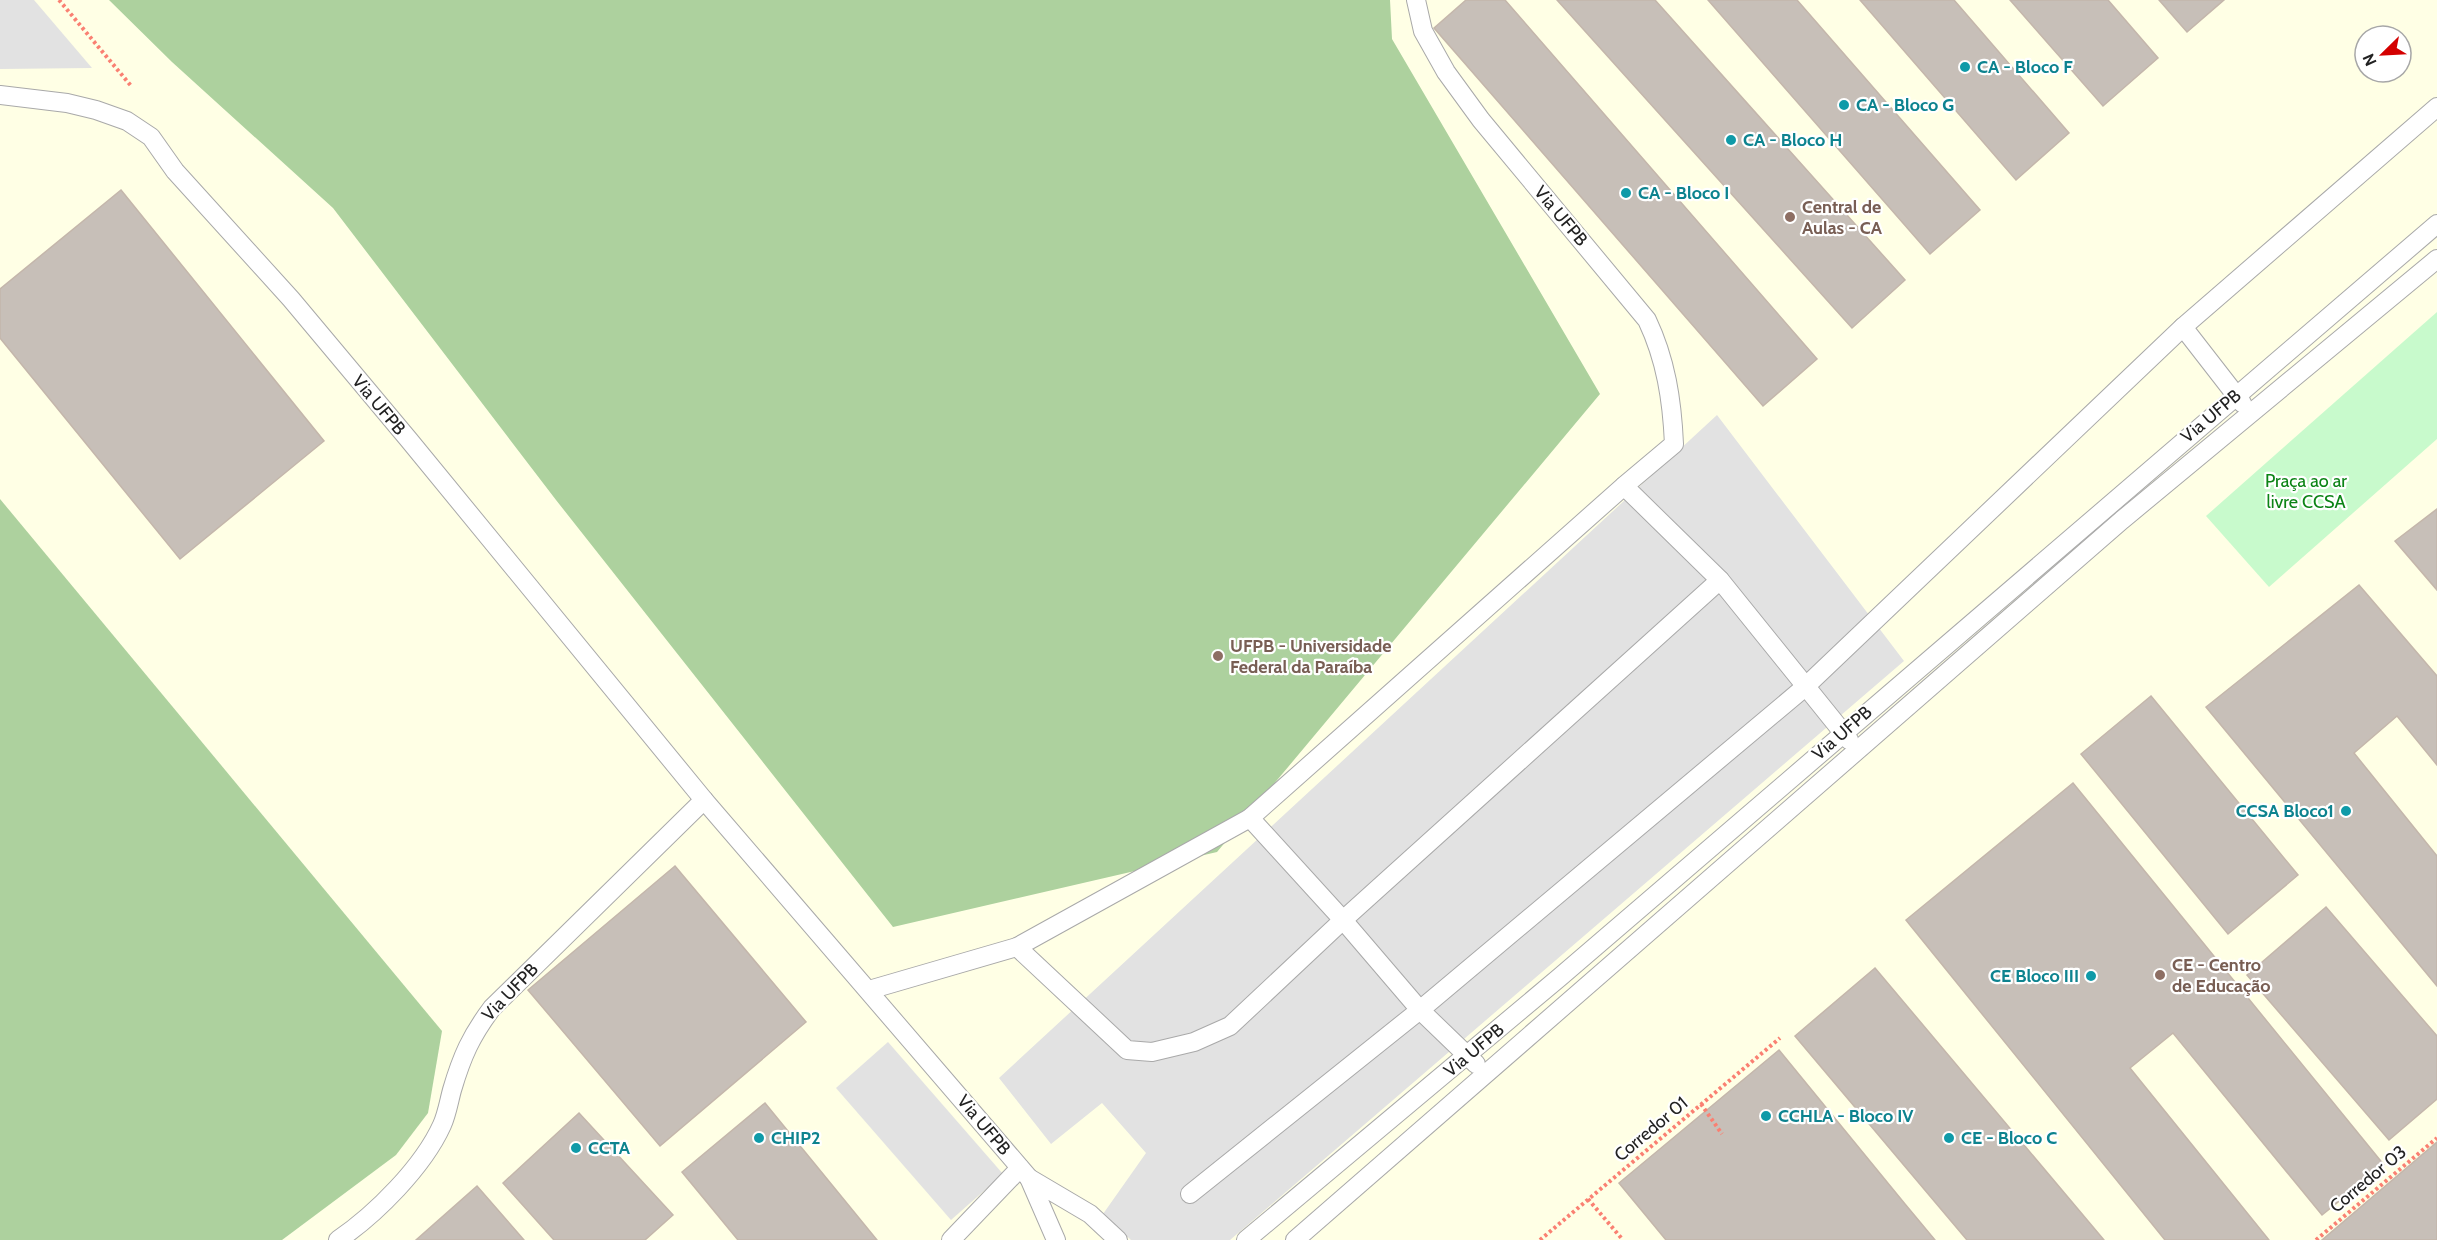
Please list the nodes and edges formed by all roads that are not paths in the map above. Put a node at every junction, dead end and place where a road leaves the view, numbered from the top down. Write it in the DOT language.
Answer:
graph roads {
  1 [pos="1416,0"];
  2 [pos="0,95"];
  3 [pos="2437,107"];
  4 [pos="2437,224"];
  5 [pos="2437,259"];
  6 [pos="2183,327"];
  7 [pos="2235,396"];
  8 [pos="2250,414"];
  9 [pos="1624,486"];
  10 [pos="1720,580"];
  11 [pos="1805,687"];
  12 [pos="1842,733"];
  13 [pos="1858,750"];
  14 [pos="704,800"];
  15 [pos="1250,818"];
  16 [pos="1343,920"];
  17 [pos="1017,947"];
  18 [pos="869,990"];
  19 [pos="1420,1010"];
  20 [pos="1468,1054"];
  21 [pos="1484,1074"];
  22 [pos="1025,1173"];
  23 [pos="1190,1194"];
  24 [pos="338,1240"];
  25 [pos="951,1240"];
  26 [pos="1056,1240"];
  27 [pos="1118,1240"];
  28 [pos="1246,1240"];
  29 [pos="1295,1240"];
  1 -- 9 [label="lane, Via UFPB"];
  2 -- 14 [label="lane, Via UFPB"];
  3 -- 6 [label="lane"];
  4 -- 7 [label="lane, Via UFPB"];
  5 -- 8 [label="lane, Via UFPB"];
  6 -- 7 [label="lane"];
  6 -- 11 [label="lane"];
  7 -- 8 [label="lane"];
  7 -- 12 [label="lane, Via UFPB"];
  8 -- 13 [label="lane, Via UFPB"];
  9 -- 10 [label="lane"];
  9 -- 15 [label="lane"];
  10 -- 11 [label="lane"];
  10 -- 16 [label="lane"];
  11 -- 12 [label="lane"];
  11 -- 19 [label="lane"];
  12 -- 13 [label="lane"];
  12 -- 20 [label="lane, Via UFPB"];
  13 -- 21 [label="lane, Via UFPB"];
  14 -- 18 [label="lane, Via UFPB"];
  14 -- 24 [label="lane, Via UFPB"];
  15 -- 16 [label="lane"];
  15 -- 17 [label="lane"];
  16 -- 17 [label="lane"];
  16 -- 19 [label="lane"];
  17 -- 18 [label="lane"];
  18 -- 22 [label="lane, Via UFPB"];
  19 -- 20 [label="lane"];
  19 -- 23 [label="lane"];
  20 -- 21 [label="lane"];
  20 -- 28 [label="lane, Via UFPB"];
  21 -- 29 [label="lane, Via UFPB"];
  22 -- 25 [label="lane"];
  22 -- 26 [label="lane, Via UFPB"];
  22 -- 27 [label="lane, Via UFPB"];
}
